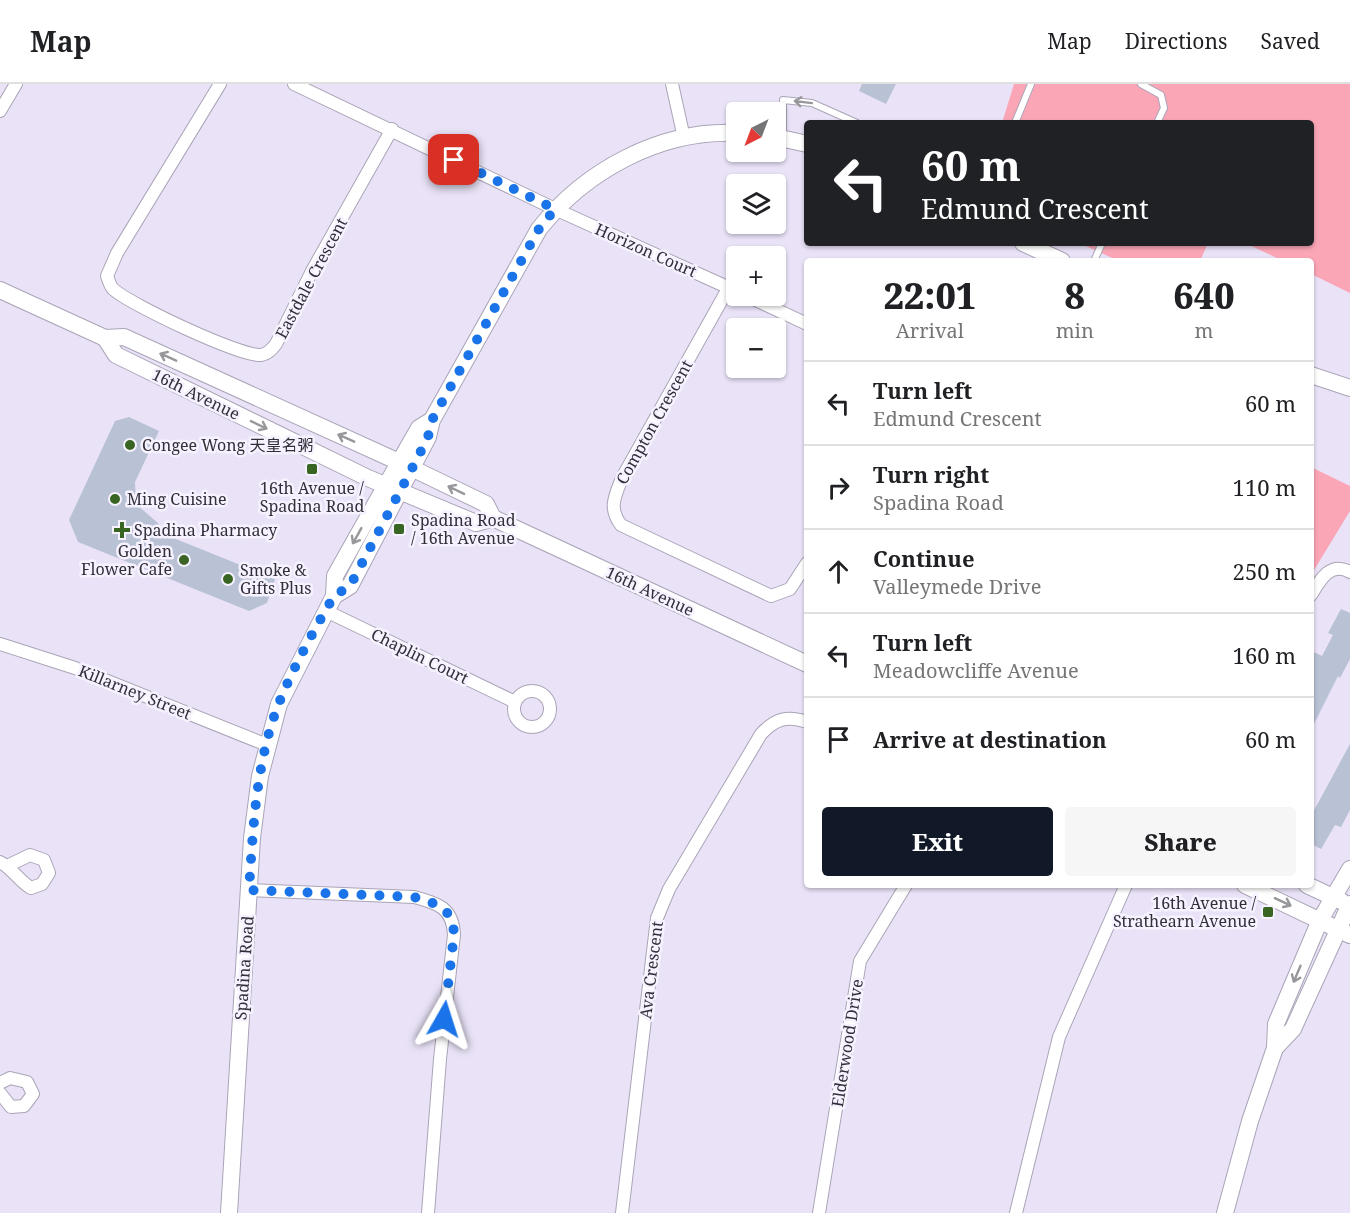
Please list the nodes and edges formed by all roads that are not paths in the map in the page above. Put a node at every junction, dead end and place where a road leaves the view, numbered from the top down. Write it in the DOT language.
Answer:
graph roads {
  1 [pos="16,84"];
  2 [pos="219,84"];
  3 [pos="294,84"];
  4 [pos="672,84"];
  5 [pos="1031,84"];
  6 [pos="1141,84"];
  7 [pos="783,102"];
  8 [pos="0,111"];
  9 [pos="850,120"];
  10 [pos="1016,120"];
  11 [pos="1158,120"];
  12 [pos="392,129"];
  13 [pos="726,134"];
  14 [pos="684,138"];
  15 [pos="786,140"];
  16 [pos="804,143"];
  17 [pos="555,209"];
  18 [pos="1030,246"];
  19 [pos="1056,258"];
  20 [pos="726,286"];
  21 [pos="0,290"];
  22 [pos="726,301"];
  23 [pos="768,306"];
  24 [pos="804,323"];
  25 [pos="105,338"];
  26 [pos="1314,376"];
  27 [pos="1350,388"];
  28 [pos="405,465"];
  29 [pos="393,488"];
  30 [pos="493,518"];
  31 [pos="804,568"];
  32 [pos="1350,572"];
  33 [pos="1314,591"];
  34 [pos="330,603"];
  35 [pos="0,644"];
  36 [pos="804,663"];
  37 [pos="515,702"];
  38 [pos="804,721"];
  39 [pos="267,745"];
  40 [pos="1350,869"];
  41 [pos="904,888"];
  42 [pos="1125,888"];
  43 [pos="1251,888"];
  44 [pos="1313,888"];
  45 [pos="249,890"];
  46 [pos="1332,897"];
  47 [pos="1350,905"];
  48 [pos="1320,920"];
  49 [pos="1344,932"];
  50 [pos="1275,1048"];
  51 [pos="0,1083"];
  52 [pos="0,1093"];
  53 [pos="229,1213"];
  54 [pos="428,1213"];
  55 [pos="622,1213"];
  56 [pos="819,1213"];
  57 [pos="1016,1213"];
  58 [pos="1225,1213"];
  1 -- 8 [label="street"];
  2 -- 12 [label="street, Eastdale Crescent"];
  3 -- 12 [label="street, Horizon Court"];
  4 -- 14 [label="street"];
  5 -- 10 [label="lane"];
  6 -- 11 [label="lane"];
  9 -- 7 [label="lane, one-way"];
  12 -- 17 [label="street, Horizon Court"];
  13 -- 14 [label="street, Spadina Road"];
  14 -- 17 [label="street, Spadina Road"];
  15 -- 16 [label="street"];
  17 -- 20 [label="street, Horizon Court"];
  17 -- 28 [label="street, Spadina Road"];
  18 -- 19 [label="street"];
  21 -- 25 [label="street, 16th Avenue"];
  22 -- 31 [label="street, Compton Crescent"];
  23 -- 24 [label="street"];
  28 -- 25 [label="street, 16th Avenue, one-way"];
  25 -- 29 [label="street, 16th Avenue, one-way"];
  26 -- 27 [label="street"];
  28 -- 29 [label="street, Spadina Road"];
  30 -- 28 [label="street, 16th Avenue, one-way"];
  29 -- 30 [label="street, 16th Avenue"];
  29 -- 34 [label="street, Spadina Road"];
  30 -- 36 [label="street, 16th Avenue"];
  32 -- 33 [label="street"];
  34 -- 37 [label="street, Chaplin Court"];
  34 -- 39 [label="street, Spadina Road"];
  35 -- 39 [label="street, Killarney Street"];
  38 -- 55 [label="street, Ava Crescent"];
  39 -- 45 [label="street, Spadina Road"];
  40 -- 46 [label="street"];
  41 -- 56 [label="street, Elderwood Drive"];
  42 -- 57 [label="street"];
  43 -- 48 [label="street, one-way"];
  44 -- 46 [label="street"];
  45 -- 53 [label="street, Spadina Road"];
  45 -- 54 [label="street"];
  46 -- 47 [label="street"];
  46 -- 48 [label="street"];
  47 -- 49 [label="street"];
  48 -- 49 [label="street"];
  48 -- 50 [label="street, one-way"];
  49 -- 50 [label="street"];
  50 -- 58 [label="street"];
  51 -- 52 [label="street"];
}
